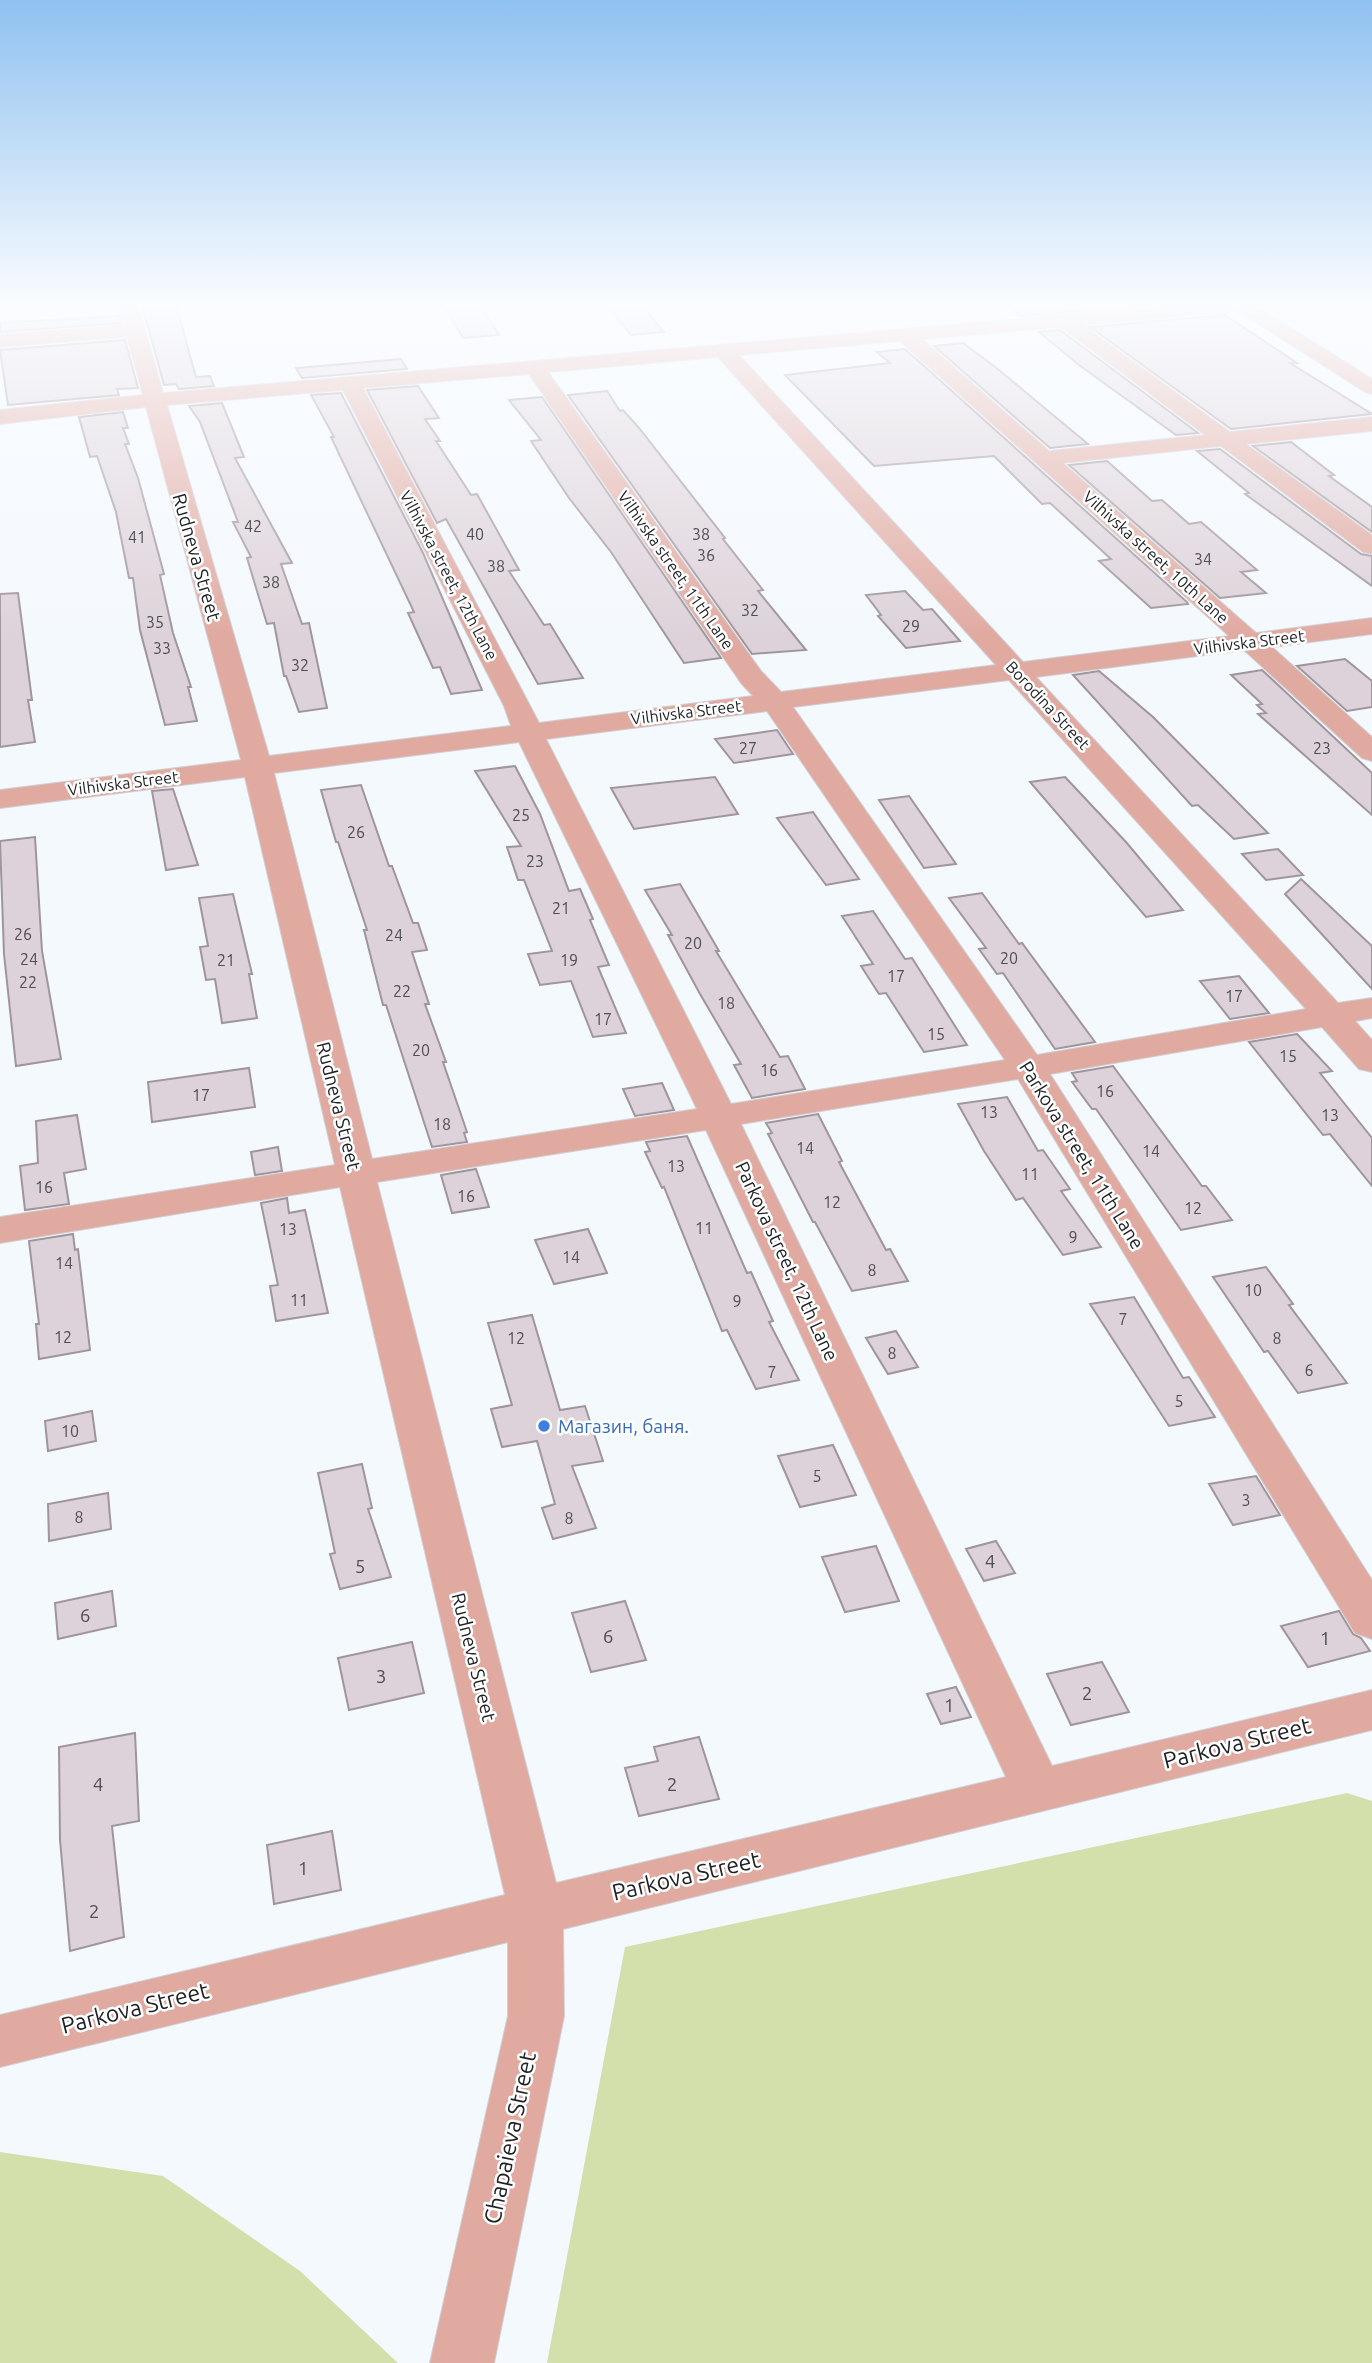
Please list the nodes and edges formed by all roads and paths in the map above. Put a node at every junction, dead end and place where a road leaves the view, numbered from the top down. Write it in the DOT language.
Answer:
graph roads {
  1 [pos="157,415"];
  2 [pos="366,415"];
  3 [pos="568,415"];
  4 [pos="783,415"];
  5 [pos="996,415"];
  6 [pos="1193,415"];
  7 [pos="1372,424"];
  8 [pos="1225,439"];
  9 [pos="1044,458"];
  10 [pos="1372,547"];
  11 [pos="1372,626"];
  12 [pos="1249,642"];
  13 [pos="1017,671"];
  14 [pos="774,701"];
  15 [pos="528,732"];
  16 [pos="1372,752"];
  17 [pos="257,766"];
  18 [pos="0,799"];
  19 [pos="1372,1007"];
  20 [pos="1332,1015"];
  21 [pos="1372,1061"];
  22 [pos="1028,1067"];
  23 [pos="719,1117"];
  24 [pos="355,1172"];
  25 [pos="0,1230"];
  26 [pos="1372,1620"];
  27 [pos="1372,1710"];
  28 [pos="1039,1792"];
  29 [pos="536,1911"];
  30 [pos="0,2041"];
  31 [pos="462,2363"];
  1 -- 17 [label="street, Rudneva Street"];
  2 -- 15 [label="street, Vilhivska street, 12th Lane"];
  3 -- 14 [label="street, Vilhivska street, 11th Lane"];
  4 -- 13 [label="street, Borodina Street"];
  5 -- 9 [label="street, Vilhivska street, 10th Lane"];
  6 -- 8 [label="street"];
  7 -- 8 [label="street"];
  8 -- 9 [label="street"];
  8 -- 10 [label="street"];
  9 -- 12 [label="street, Vilhivska street, 10th Lane"];
  11 -- 12 [label="street, Vilhivska Street"];
  12 -- 13 [label="street, Vilhivska Street"];
  12 -- 16 [label="street, Vilhivska street, 10th Lane"];
  13 -- 14 [label="street, Vilhivska Street"];
  13 -- 20 [label="street, Borodina Street"];
  14 -- 15 [label="street, Vilhivska Street"];
  14 -- 22 [label="street, Parkova street, 11th Lane"];
  15 -- 17 [label="street, Vilhivska Street"];
  15 -- 23 [label="street, Parkova street, 12th Lane"];
  17 -- 18 [label="street, Vilhivska Street"];
  17 -- 24 [label="street, Rudneva Street"];
  19 -- 20 [label="street"];
  20 -- 21 [label="street, Borodina Street"];
  20 -- 22 [label="street"];
  22 -- 23 [label="street"];
  22 -- 26 [label="street, Parkova street, 11th Lane"];
  23 -- 24 [label="street"];
  23 -- 28 [label="street, Parkova street, 12th Lane"];
  24 -- 25 [label="street"];
  24 -- 29 [label="street, Rudneva Street"];
  27 -- 28 [label="street, Parkova Street"];
  28 -- 29 [label="street, Parkova Street"];
  29 -- 30 [label="street, Parkova Street"];
  29 -- 31 [label="street, Chapaieva Street"];
}
